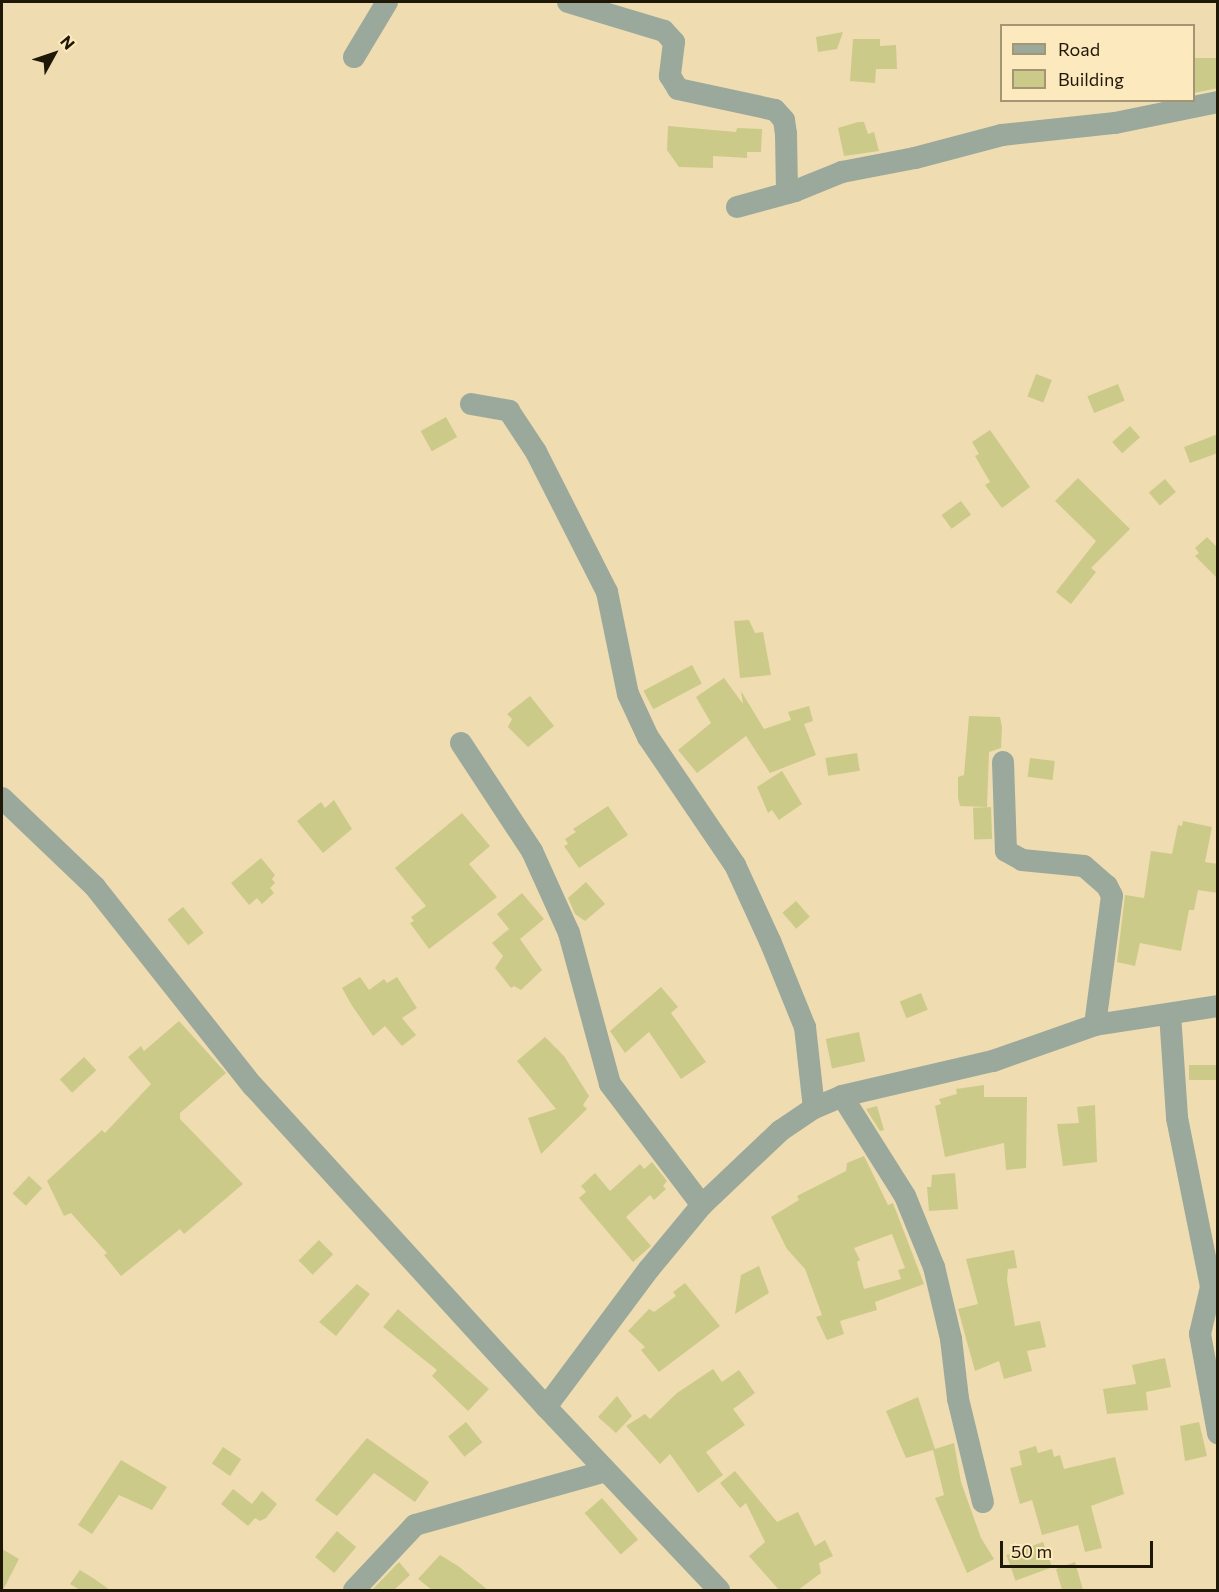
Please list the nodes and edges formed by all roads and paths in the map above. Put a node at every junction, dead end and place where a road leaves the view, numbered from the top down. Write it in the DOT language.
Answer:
graph roads {
  1 [pos="387,2"];
  2 [pos="568,2"];
  3 [pos="354,57"];
  4 [pos="1218,102"];
  5 [pos="787,193"];
  6 [pos="737,207"];
  7 [pos="471,404"];
  8 [pos="461,743"];
  9 [pos="1003,762"];
  10 [pos="2,798"];
  11 [pos="1218,1006"];
  12 [pos="1170,1014"];
  13 [pos="1095,1025"];
  14 [pos="842,1096"];
  15 [pos="814,1108"];
  16 [pos="702,1205"];
  17 [pos="546,1407"];
  18 [pos="1218,1433"];
  19 [pos="606,1471"];
  20 [pos="983,1502"];
  21 [pos="354,1590"];
  22 [pos="720,1590"];
  1 -- 3 [label="street"];
  2 -- 5 [label="street"];
  4 -- 5 [label="street"];
  5 -- 6 [label="street"];
  7 -- 15 [label="street"];
  8 -- 16 [label="street"];
  9 -- 13 [label="street"];
  10 -- 17 [label="street"];
  11 -- 12 [label="street"];
  12 -- 13 [label="street"];
  12 -- 18 [label="street"];
  13 -- 14 [label="street"];
  14 -- 15 [label="street"];
  14 -- 20 [label="street"];
  15 -- 16 [label="street"];
  16 -- 17 [label="street"];
  17 -- 19 [label="street"];
  19 -- 21 [label="street"];
  19 -- 22 [label="street"];
}
